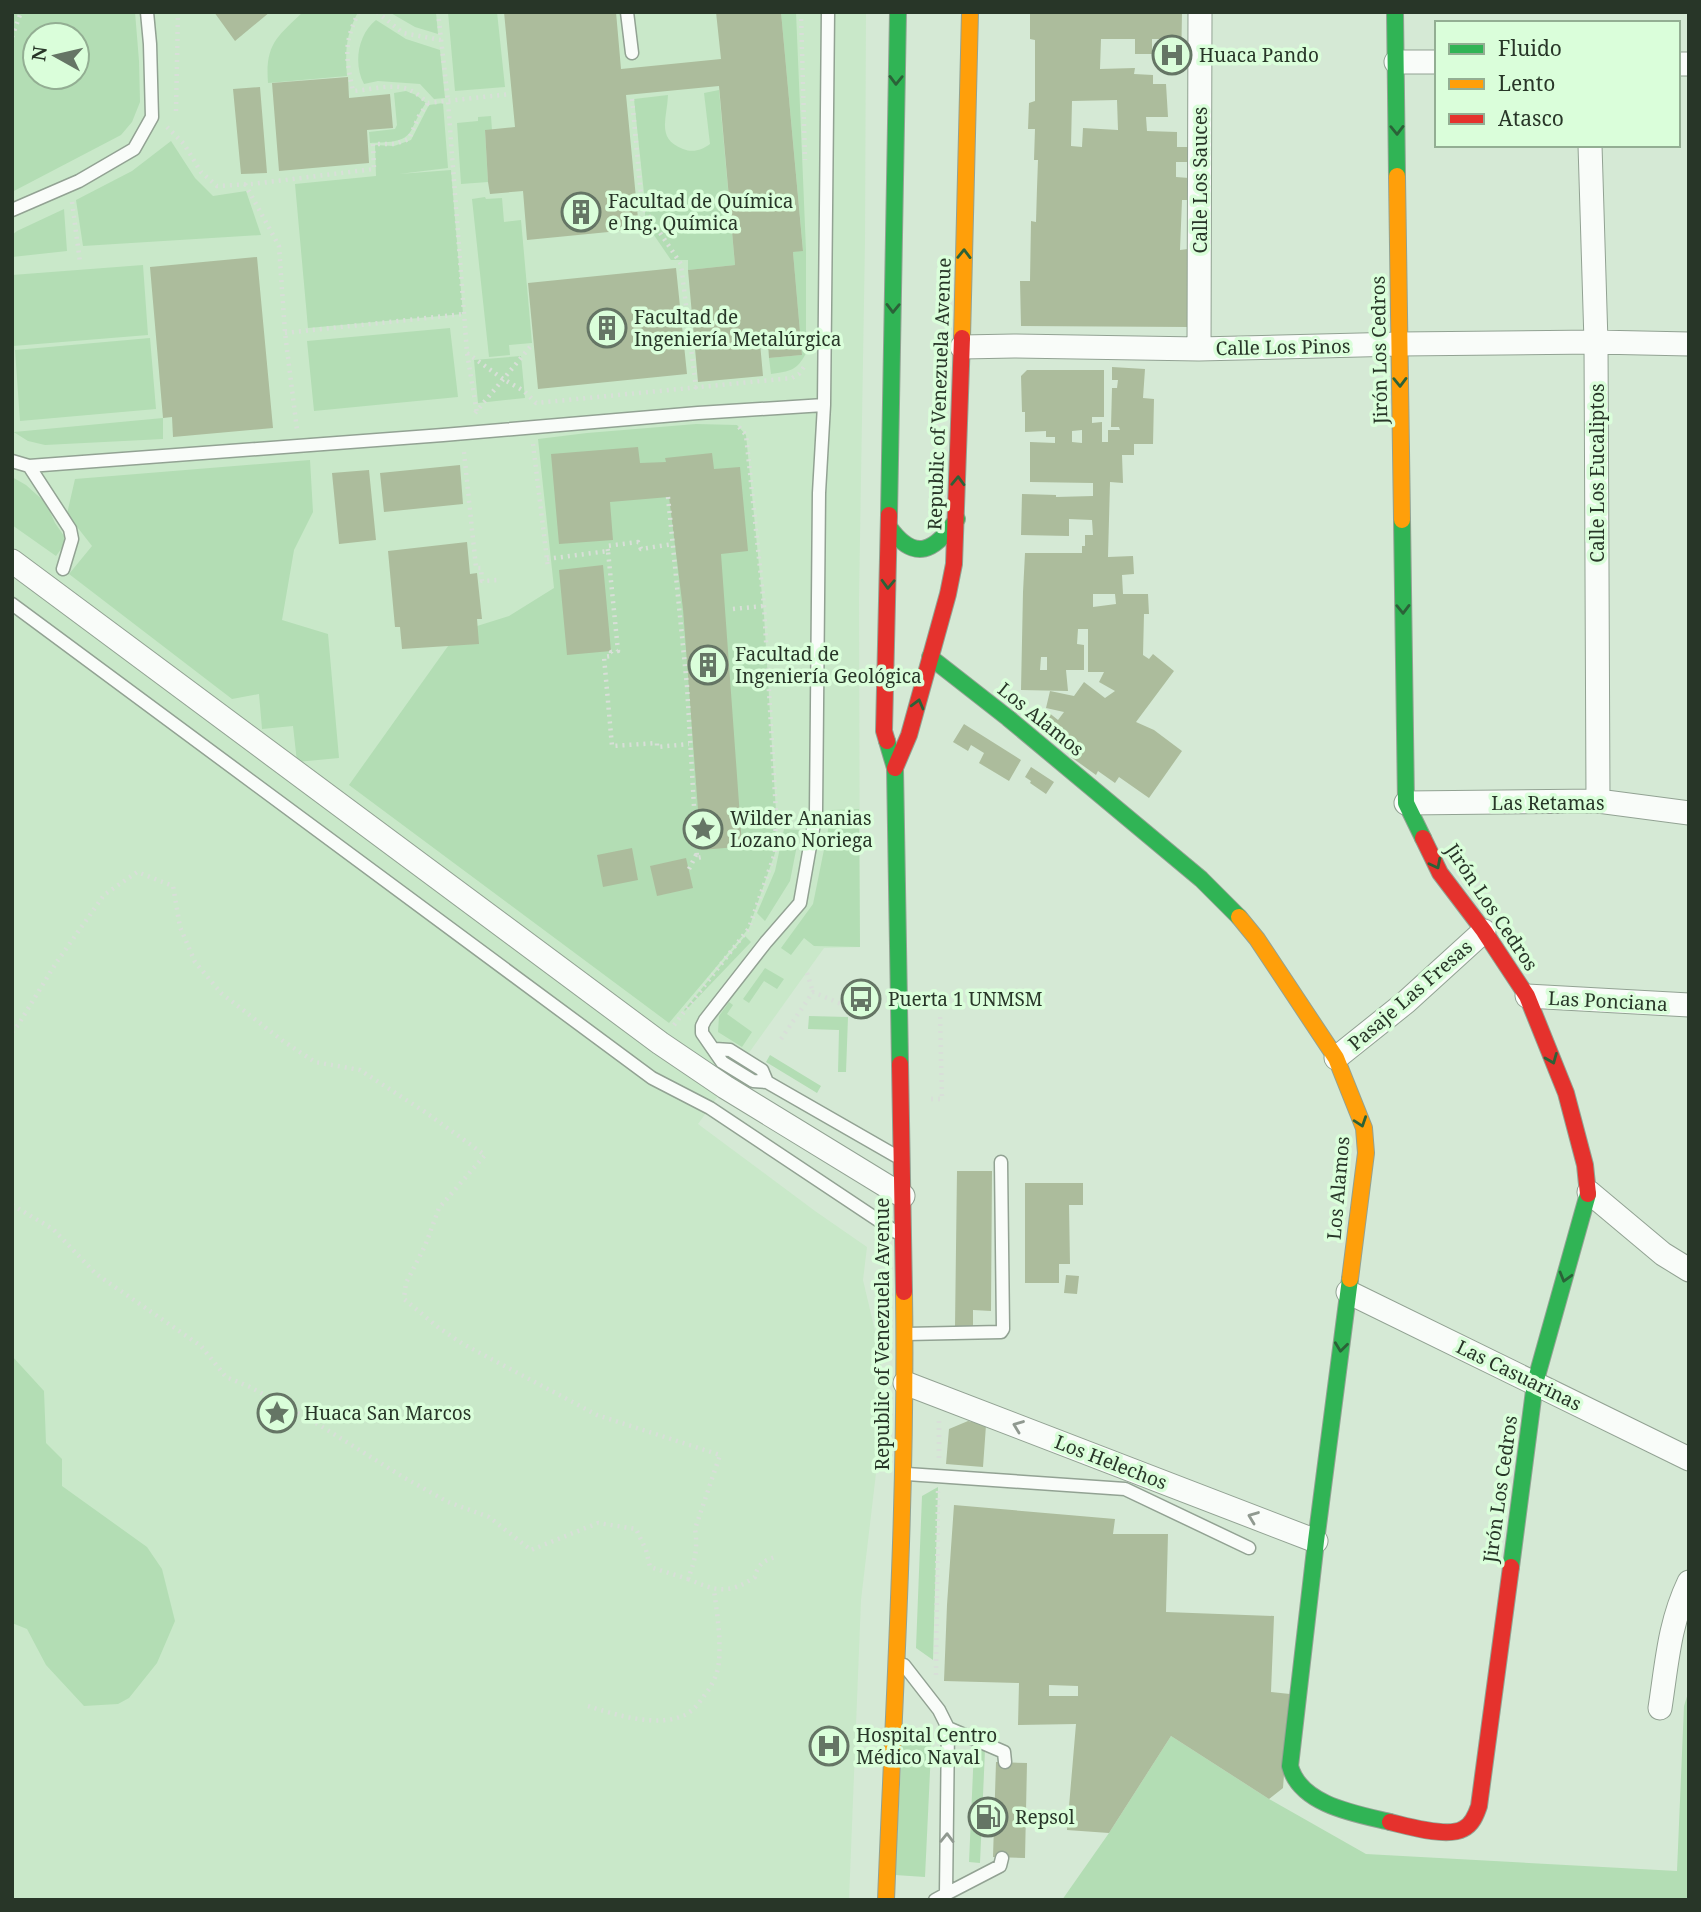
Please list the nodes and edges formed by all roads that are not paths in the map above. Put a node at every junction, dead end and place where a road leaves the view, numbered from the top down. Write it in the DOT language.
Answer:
graph roads {
  1 [pos="147,12"];
  2 [pos="627,12"];
  3 [pos="828,12"];
  4 [pos="898,12"];
  5 [pos="970,12"];
  6 [pos="1200,12"];
  7 [pos="1395,12"];
  8 [pos="632,53"];
  9 [pos="1396,62"];
  10 [pos="1435,62"];
  11 [pos="1590,147"];
  12 [pos="12,210"];
  13 [pos="1596,342"];
  14 [pos="1399,344"];
  15 [pos="1689,344"];
  16 [pos="962,347"];
  17 [pos="1199,349"];
  18 [pos="824,405"];
  19 [pos="12,461"];
  20 [pos="29,466"];
  21 [pos="957,519"];
  22 [pos="889,527"];
  23 [pos="12,561"];
  24 [pos="63,569"];
  25 [pos="12,604"];
  26 [pos="930,657"];
  27 [pos="895,768"];
  28 [pos="1598,801"];
  29 [pos="1406,803"];
  30 [pos="1689,813"];
  31 [pos="1484,931"];
  32 [pos="1527,996"];
  33 [pos="1689,1005"];
  34 [pos="1336,1058"];
  35 [pos="902,1159"];
  36 [pos="1001,1162"];
  37 [pos="1590,1192"];
  38 [pos="903,1196"];
  39 [pos="903,1237"];
  40 [pos="1689,1270"];
  41 [pos="1349,1292"];
  42 [pos="905,1334"];
  43 [pos="905,1383"];
  44 [pos="1535,1383"];
  45 [pos="1689,1459"];
  46 [pos="903,1474"];
  47 [pos="1316,1541"];
  48 [pos="1249,1548"];
  49 [pos="1689,1582"];
  50 [pos="896,1655"];
  51 [pos="1660,1708"];
  52 [pos="948,1728"];
  53 [pos="1005,1762"];
  54 [pos="1291,1772"];
  55 [pos="1002,1858"];
  56 [pos="940,1897"];
  57 [pos="886,1900"];
  1 -- 12 [label="lane"];
  2 -- 8 [label="lane"];
  3 -- 18 [label="lane"];
  4 -- 22 [label="street, Republic of Venezuela Avenue, one-way"];
  16 -- 5 [label="street, Republic of Venezuela Avenue, one-way"];
  6 -- 17 [label="street, Calle Los Sauces"];
  7 -- 9 [label="street, Jirón Los Cedros"];
  9 -- 10 [label="street"];
  9 -- 14 [label="street, Jirón Los Cedros, one-way"];
  11 -- 13 [label="street, Calle Los Eucaliptos"];
  13 -- 14 [label="street, Calle Los Pinos"];
  13 -- 15 [label="street, Calle Los Pinos"];
  13 -- 28 [label="street, Calle Los Eucaliptos"];
  14 -- 17 [label="street, Calle Los Pinos"];
  14 -- 29 [label="street, Jirón Los Cedros, one-way"];
  16 -- 17 [label="street, Calle Los Pinos"];
  21 -- 16 [label="street, Republic of Venezuela Avenue, one-way"];
  18 -- 20 [label="lane"];
  18 -- 35 [label="lane"];
  19 -- 20 [label="lane"];
  20 -- 24 [label="lane"];
  21 -- 22 [label="street"];
  21 -- 26 [label="street, Republic of Venezuela Avenue"];
  22 -- 27 [label="street, Republic of Venezuela Avenue, one-way"];
  23 -- 38 [label="street"];
  25 -- 39 [label="lane"];
  27 -- 26 [label="street, Republic of Venezuela Avenue, one-way"];
  26 -- 34 [label="street, Los Alamos"];
  27 -- 35 [label="street, Republic of Venezuela Avenue"];
  28 -- 29 [label="street, Las Retamas"];
  28 -- 30 [label="street, Las Retamas"];
  29 -- 31 [label="street, Jirón Los Cedros, one-way"];
  31 -- 32 [label="street, Jirón Los Cedros"];
  31 -- 34 [label="street, Pasaje Las Fresas"];
  32 -- 33 [label="street, Las Ponciana"];
  32 -- 37 [label="street, Jirón Los Cedros, one-way"];
  34 -- 41 [label="street, Los Alamos, one-way"];
  35 -- 38 [label="street, Republic of Venezuela Avenue"];
  36 -- 42 [label="lane"];
  37 -- 40 [label="street"];
  37 -- 44 [label="street, Jirón Los Cedros, one-way"];
  38 -- 39 [label="street, Republic of Venezuela Avenue"];
  39 -- 42 [label="street, Republic of Venezuela Avenue"];
  41 -- 44 [label="street, Las Casuarinas"];
  41 -- 47 [label="street, Los Alamos, one-way"];
  42 -- 43 [label="street, Republic of Venezuela Avenue"];
  43 -- 46 [label="street, Republic of Venezuela Avenue"];
  47 -- 43 [label="street, Los Helechos, one-way"];
  44 -- 45 [label="street, Las Casuarinas"];
  44 -- 54 [label="street, Jirón Los Cedros"];
  46 -- 48 [label="lane"];
  46 -- 50 [label="street, Republic of Venezuela Avenue"];
  47 -- 54 [label="street, Los Alamos"];
  49 -- 51 [label="street"];
  50 -- 52 [label="lane"];
  50 -- 57 [label="street, Republic of Venezuela Avenue"];
  52 -- 53 [label="lane"];
  56 -- 52 [label="lane, one-way"];
  55 -- 56 [label="lane"];
}
